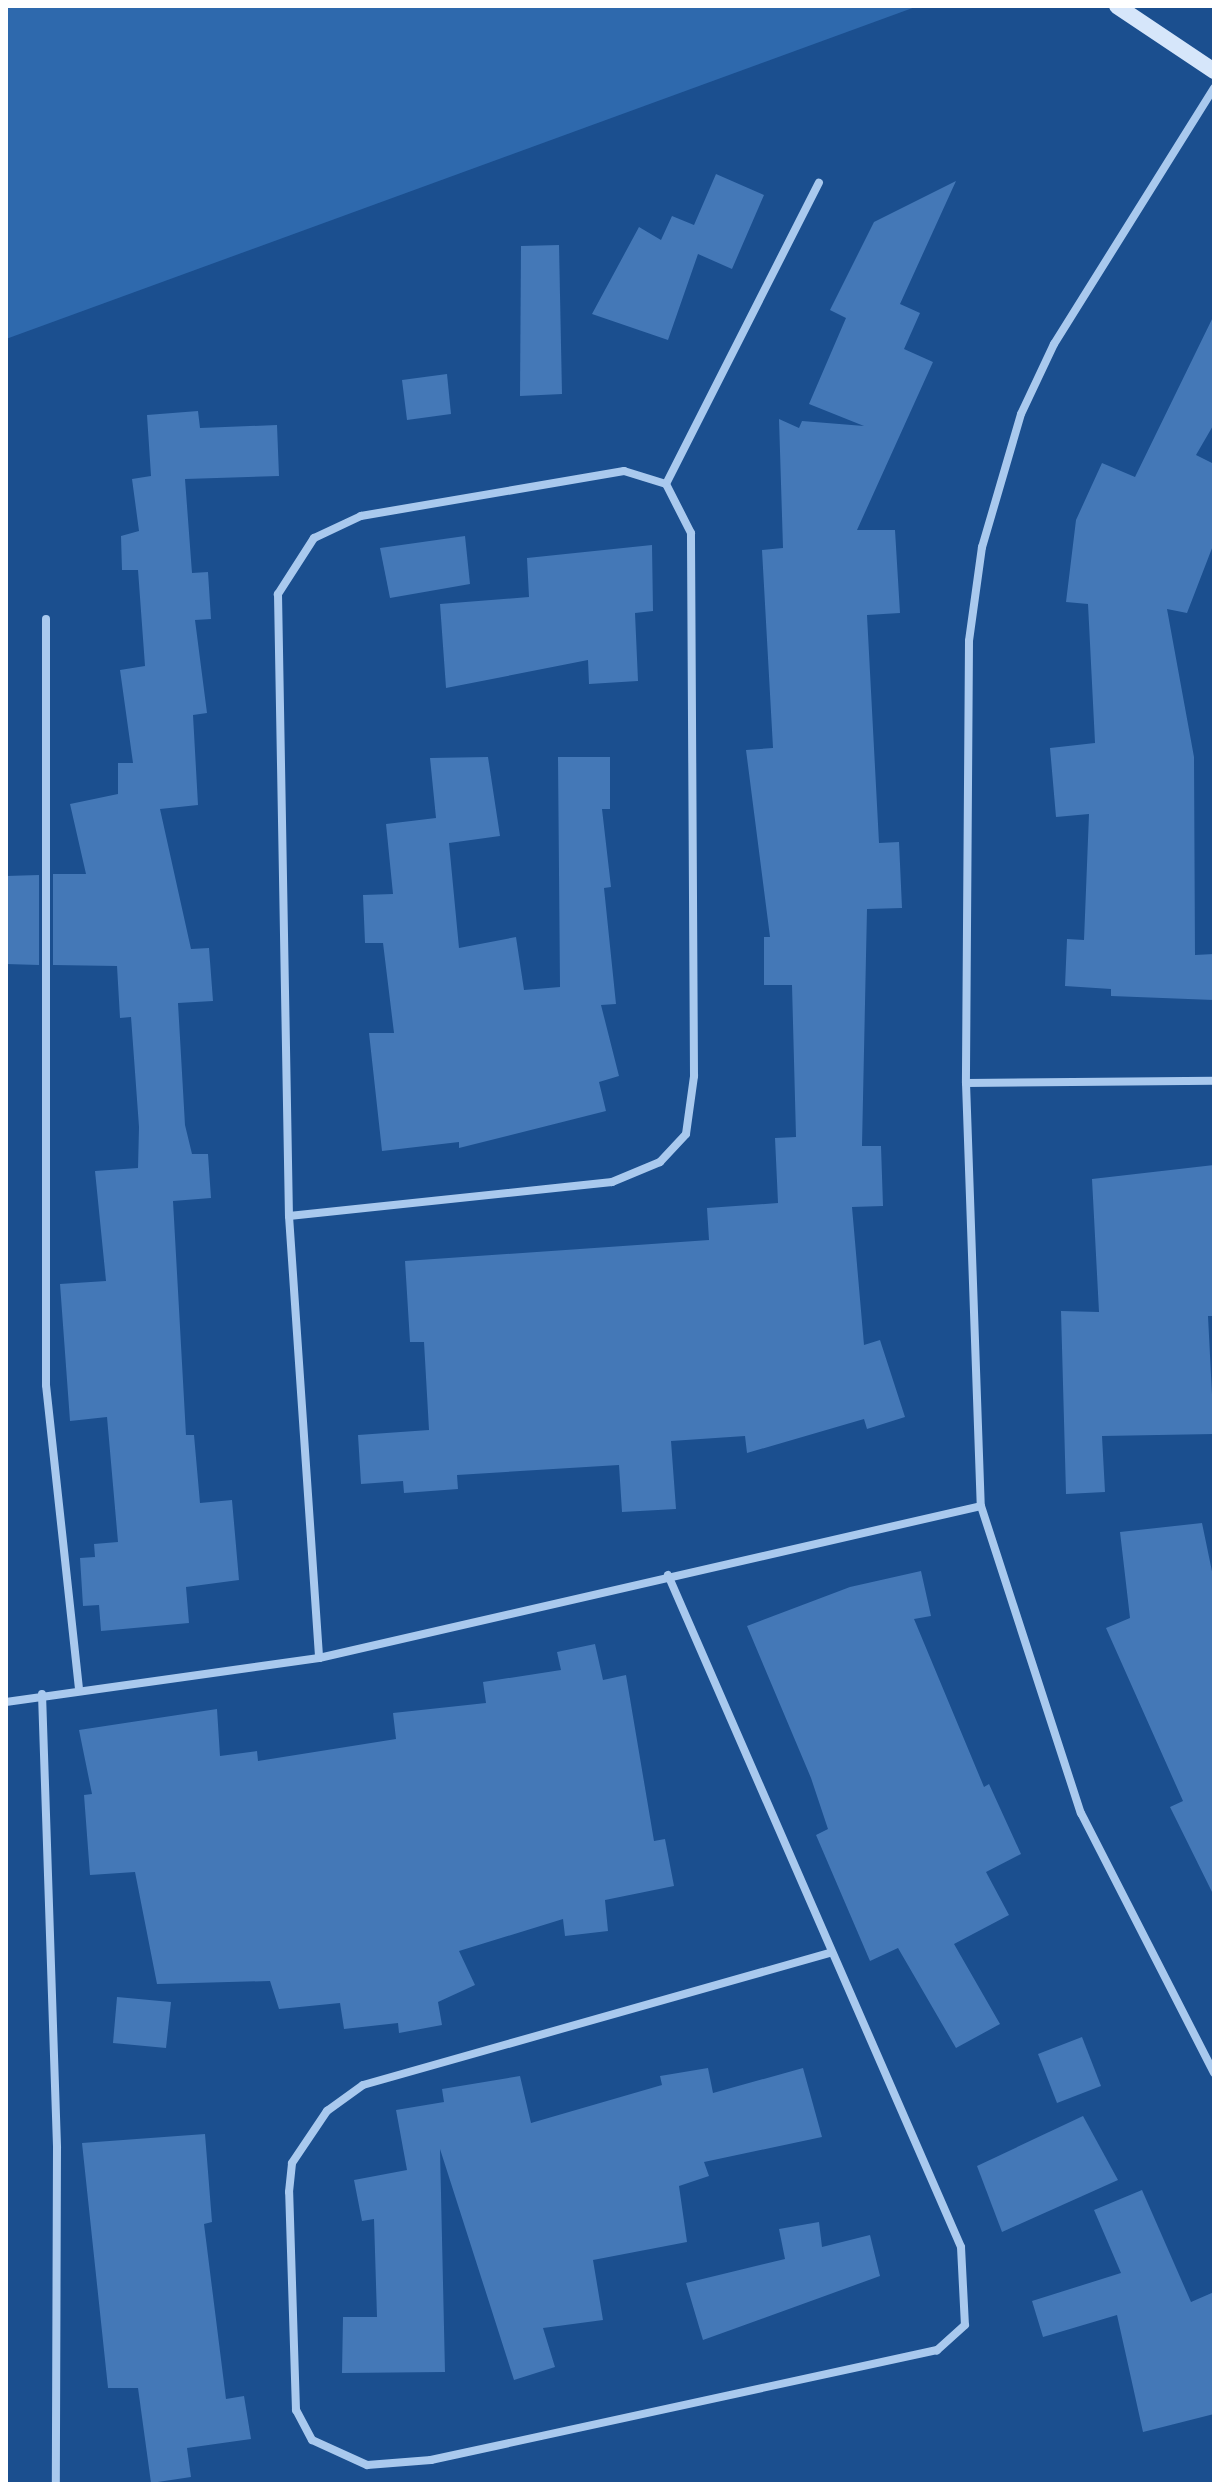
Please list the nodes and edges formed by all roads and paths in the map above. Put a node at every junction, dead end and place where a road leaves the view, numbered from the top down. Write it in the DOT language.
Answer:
graph roads {
  1 [pos="1117,6"];
  2 [pos="1214,71"];
  3 [pos="1214,88"];
  4 [pos="819,183"];
  5 [pos="666,484"];
  6 [pos="46,619"];
  7 [pos="1214,1081"];
  8 [pos="966,1083"];
  9 [pos="289,1216"];
  10 [pos="981,1506"];
  11 [pos="668,1575"];
  12 [pos="319,1658"];
  13 [pos="79,1687"];
  14 [pos="42,1694"];
  15 [pos="6,1702"];
  16 [pos="832,1952"];
  17 [pos="1214,2073"];
  18 [pos="56,2484"];
  1 -- 2 [label="street"];
  3 -- 8 [label="street"];
  4 -- 5 [label="street"];
  5 -- 9 [label="street"];
  5 -- 9 [label="street"];
  6 -- 13 [label="street"];
  7 -- 8 [label="street"];
  8 -- 10 [label="street"];
  9 -- 12 [label="street"];
  10 -- 11 [label="street"];
  10 -- 17 [label="street"];
  11 -- 12 [label="street"];
  11 -- 16 [label="street"];
  12 -- 13 [label="street"];
  13 -- 14 [label="street"];
  14 -- 15 [label="street"];
  14 -- 18 [label="street"];
  16 -- 16 [label="street"];
}
